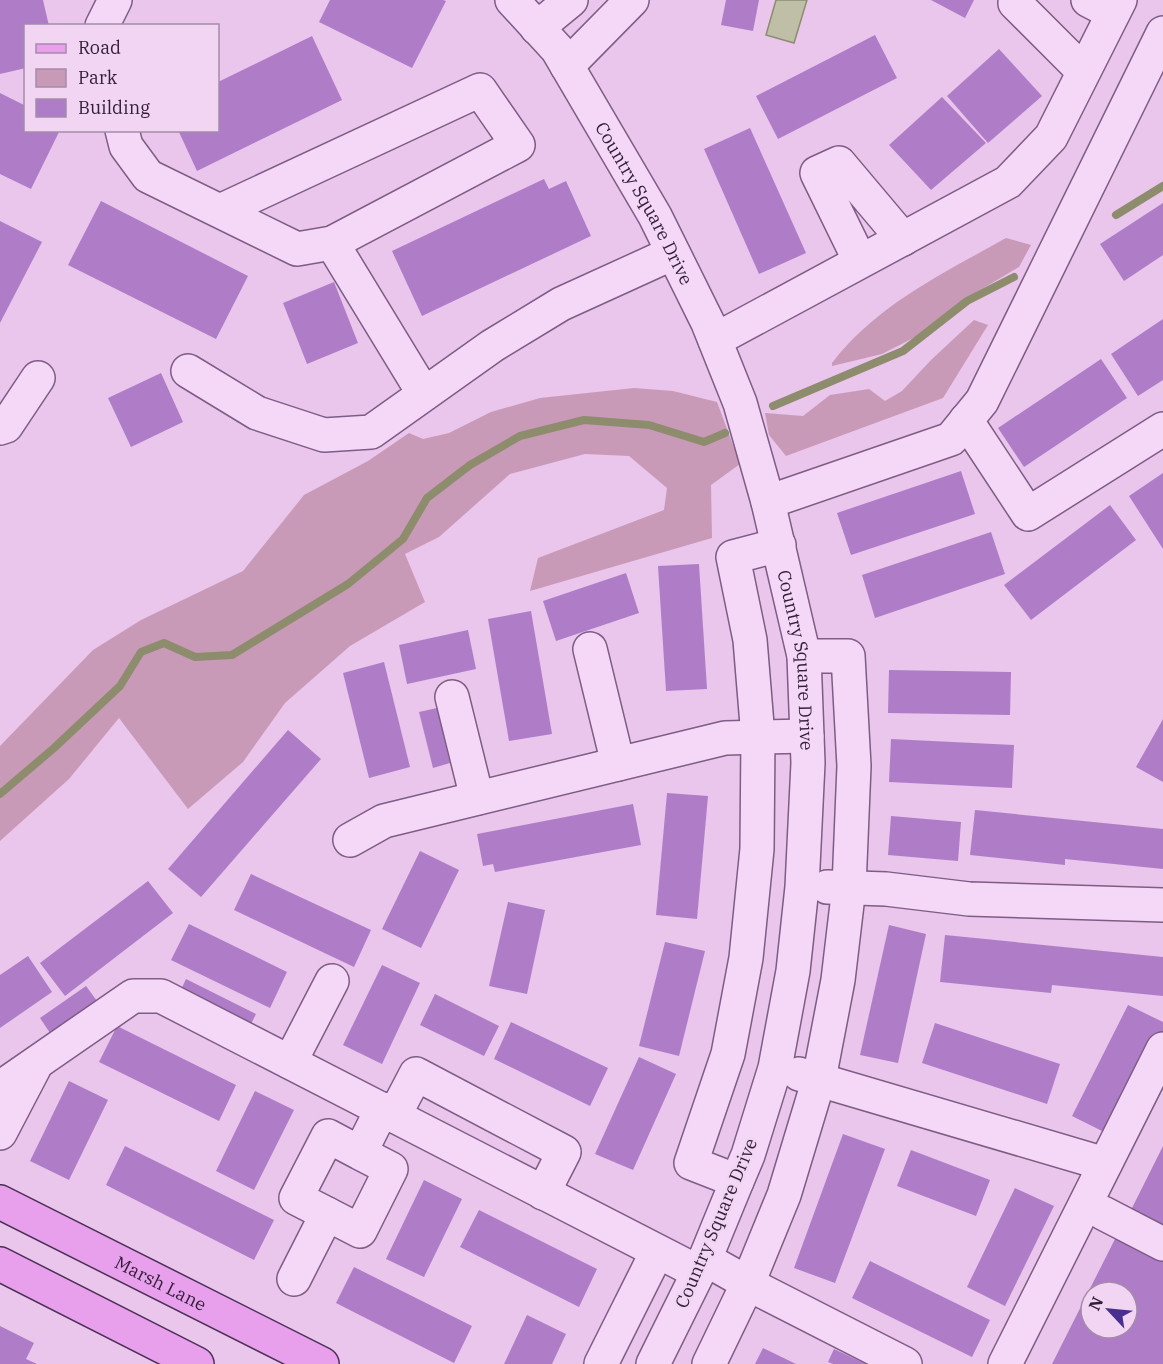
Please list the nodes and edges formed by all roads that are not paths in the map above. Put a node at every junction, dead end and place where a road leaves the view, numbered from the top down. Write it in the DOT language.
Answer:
graph roads {
  1 [pos="85,0"];
  2 [pos="115,0"];
  3 [pos="512,0"];
  4 [pos="571,0"];
  5 [pos="632,0"];
  6 [pos="1017,0"];
  7 [pos="1107,4"];
  8 [pos="91,24"];
  9 [pos="103,24"];
  10 [pos="537,28"];
  11 [pos="1163,33"];
  12 [pos="567,66"];
  13 [pos="1083,71"];
  14 [pos="122,132"];
  15 [pos="219,211"];
  16 [pos="903,239"];
  17 [pos="332,243"];
  18 [pos="673,254"];
  19 [pos="860,261"];
  20 [pos="715,340"];
  21 [pos="188,371"];
  22 [pos="38,378"];
  23 [pos="424,394"];
  24 [pos="966,420"];
  25 [pos="0,428"];
  26 [pos="1163,429"];
  27 [pos="768,502"];
  28 [pos="779,545"];
  29 [pos="590,649"];
  30 [pos="804,656"];
  31 [pos="452,697"];
  32 [pos="807,735"];
  33 [pos="758,737"];
  34 [pos="618,764"];
  35 [pos="477,798"];
  36 [pos="350,840"];
  37 [pos="802,886"];
  38 [pos="849,888"];
  39 [pos="1163,905"];
  40 [pos="746,958"];
  41 [pos="793,965"];
  42 [pos="332,981"];
  43 [pos="1163,1049"];
  44 [pos="290,1062"];
  45 [pos="37,1063"];
  46 [pos="775,1068"];
  47 [pos="819,1079"];
  48 [pos="0,1088"];
  49 [pos="1163,1096"];
  50 [pos="388,1113"];
  51 [pos="0,1133"];
  52 [pos="360,1153"];
  53 [pos="1105,1164"];
  54 [pos="737,1181"];
  55 [pos="543,1193"];
  56 [pos="0,1202"];
  57 [pos="327,1214"];
  58 [pos="1103,1214"];
  59 [pos="1163,1245"];
  60 [pos="657,1252"];
  61 [pos="0,1264"];
  62 [pos="701,1266"];
  63 [pos="294,1279"];
  64 [pos="748,1283"];
  65 [pos="197,1364"];
  66 [pos="322,1364"];
  67 [pos="601,1364"];
  68 [pos="652,1364"];
  69 [pos="709,1364"];
  70 [pos="905,1364"];
  71 [pos="1005,1364"];
  72 [pos="1026,1364"];
  1 -- 8 [label="street"];
  2 -- 9 [label="street"];
  3 -- 10 [label="street, Country Square Drive"];
  4 -- 10 [label="street"];
  5 -- 12 [label="street"];
  6 -- 13 [label="street"];
  7 -- 13 [label="street"];
  10 -- 12 [label="street, Country Square Drive"];
  11 -- 24 [label="street"];
  12 -- 18 [label="street, Country Square Drive"];
  13 -- 16 [label="street"];
  14 -- 15 [label="street"];
  15 -- 17 [label="street"];
  15 -- 17 [label="street"];
  16 -- 19 [label="street"];
  16 -- 19 [label="street"];
  17 -- 23 [label="street"];
  18 -- 20 [label="street, Country Square Drive"];
  18 -- 23 [label="street"];
  19 -- 20 [label="street"];
  20 -- 27 [label="street, Country Square Drive"];
  21 -- 23 [label="street"];
  22 -- 25 [label="street"];
  24 -- 26 [label="street"];
  24 -- 27 [label="street"];
  27 -- 28 [label="street, Country Square Drive"];
  28 -- 30 [label="street, Country Square Drive"];
  28 -- 33 [label="street"];
  29 -- 34 [label="street"];
  30 -- 32 [label="street, Country Square Drive"];
  30 -- 38 [label="street"];
  31 -- 35 [label="street"];
  32 -- 33 [label="street"];
  32 -- 37 [label="street, Country Square Drive"];
  33 -- 34 [label="street"];
  33 -- 40 [label="street"];
  34 -- 35 [label="street"];
  35 -- 36 [label="street"];
  37 -- 38 [label="street"];
  37 -- 41 [label="street, Country Square Drive"];
  38 -- 39 [label="street"];
  38 -- 47 [label="street"];
  40 -- 41 [label="street"];
  40 -- 54 [label="street"];
  41 -- 46 [label="street, Country Square Drive"];
  42 -- 44 [label="street"];
  43 -- 53 [label="street"];
  44 -- 45 [label="street"];
  44 -- 50 [label="street"];
  45 -- 48 [label="street"];
  45 -- 51 [label="street"];
  46 -- 47 [label="street"];
  46 -- 54 [label="street, Country Square Drive"];
  47 -- 53 [label="street"];
  47 -- 64 [label="street"];
  49 -- 58 [label="street"];
  50 -- 52 [label="street"];
  50 -- 55 [label="street"];
  50 -- 55 [label="street"];
  52 -- 57 [label="street"];
  52 -- 57 [label="street"];
  53 -- 71 [label="street"];
  54 -- 62 [label="street, Country Square Drive"];
  55 -- 60 [label="street"];
  56 -- 66 [label="main road, Marsh Lane"];
  57 -- 63 [label="street"];
  58 -- 59 [label="street"];
  58 -- 72 [label="street"];
  60 -- 62 [label="street"];
  60 -- 67 [label="street"];
  61 -- 65 [label="main road"];
  62 -- 64 [label="street"];
  62 -- 68 [label="street, Country Square Drive"];
  64 -- 69 [label="street"];
  64 -- 70 [label="street"];
}
